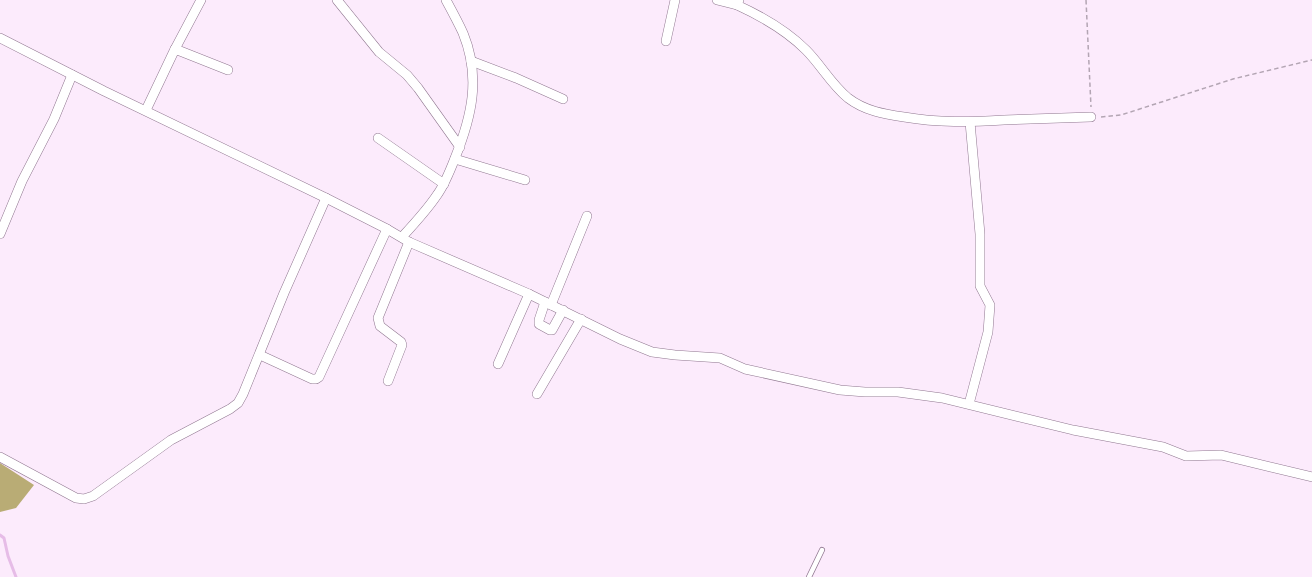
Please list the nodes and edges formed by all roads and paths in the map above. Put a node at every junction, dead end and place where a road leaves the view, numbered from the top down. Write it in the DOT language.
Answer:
graph roads {
  1 [pos="201,0"];
  2 [pos="337,0"];
  3 [pos="446,0"];
  4 [pos="675,0"];
  5 [pos="717,0"];
  6 [pos="1086,0"];
  7 [pos="738,2"];
  8 [pos="0,38"];
  9 [pos="666,41"];
  10 [pos="175,49"];
  11 [pos="1312,60"];
  12 [pos="471,61"];
  13 [pos="228,70"];
  14 [pos="72,75"];
  15 [pos="563,99"];
  16 [pos="146,110"];
  17 [pos="1091,117"];
  18 [pos="970,122"];
  19 [pos="378,138"];
  20 [pos="460,147"];
  21 [pos="455,159"];
  22 [pos="525,180"];
  23 [pos="444,184"];
  24 [pos="326,198"];
  25 [pos="587,216"];
  26 [pos="387,229"];
  27 [pos="0,234"];
  28 [pos="406,240"];
  29 [pos="529,294"];
  30 [pos="548,303"];
  31 [pos="563,310"];
  32 [pos="581,319"];
  33 [pos="260,355"];
  34 [pos="498,364"];
  35 [pos="388,381"];
  36 [pos="537,394"];
  37 [pos="969,404"];
  38 [pos="0,457"];
  39 [pos="1312,477"];
  40 [pos="820,553"];
  41 [pos="809,577"];
  1 -- 10 [label="street"];
  2 -- 20 [label="street"];
  3 -- 12 [label="street"];
  4 -- 9 [label="street"];
  5 -- 7 [label="street"];
  6 -- 17 [label="path"];
  7 -- 18 [label="street"];
  8 -- 14 [label="street"];
  10 -- 13 [label="street"];
  10 -- 16 [label="street"];
  11 -- 17 [label="path"];
  12 -- 15 [label="street"];
  12 -- 20 [label="street"];
  14 -- 16 [label="street"];
  14 -- 27 [label="street"];
  16 -- 24 [label="street"];
  17 -- 18 [label="street"];
  18 -- 37 [label="street"];
  19 -- 23 [label="street"];
  20 -- 21 [label="street"];
  21 -- 22 [label="street"];
  21 -- 23 [label="street"];
  23 -- 28 [label="street"];
  24 -- 26 [label="street"];
  24 -- 33 [label="street"];
  25 -- 30 [label="street"];
  26 -- 28 [label="street"];
  26 -- 33 [label="street"];
  28 -- 29 [label="street"];
  28 -- 35 [label="street"];
  29 -- 30 [label="street"];
  29 -- 34 [label="street"];
  30 -- 31 [label="street"];
  30 -- 31 [label="street"];
  31 -- 32 [label="street"];
  32 -- 36 [label="street"];
  32 -- 37 [label="street"];
  33 -- 38 [label="street"];
  37 -- 39 [label="street"];
  40 -- 41 [label="lane"];
}
